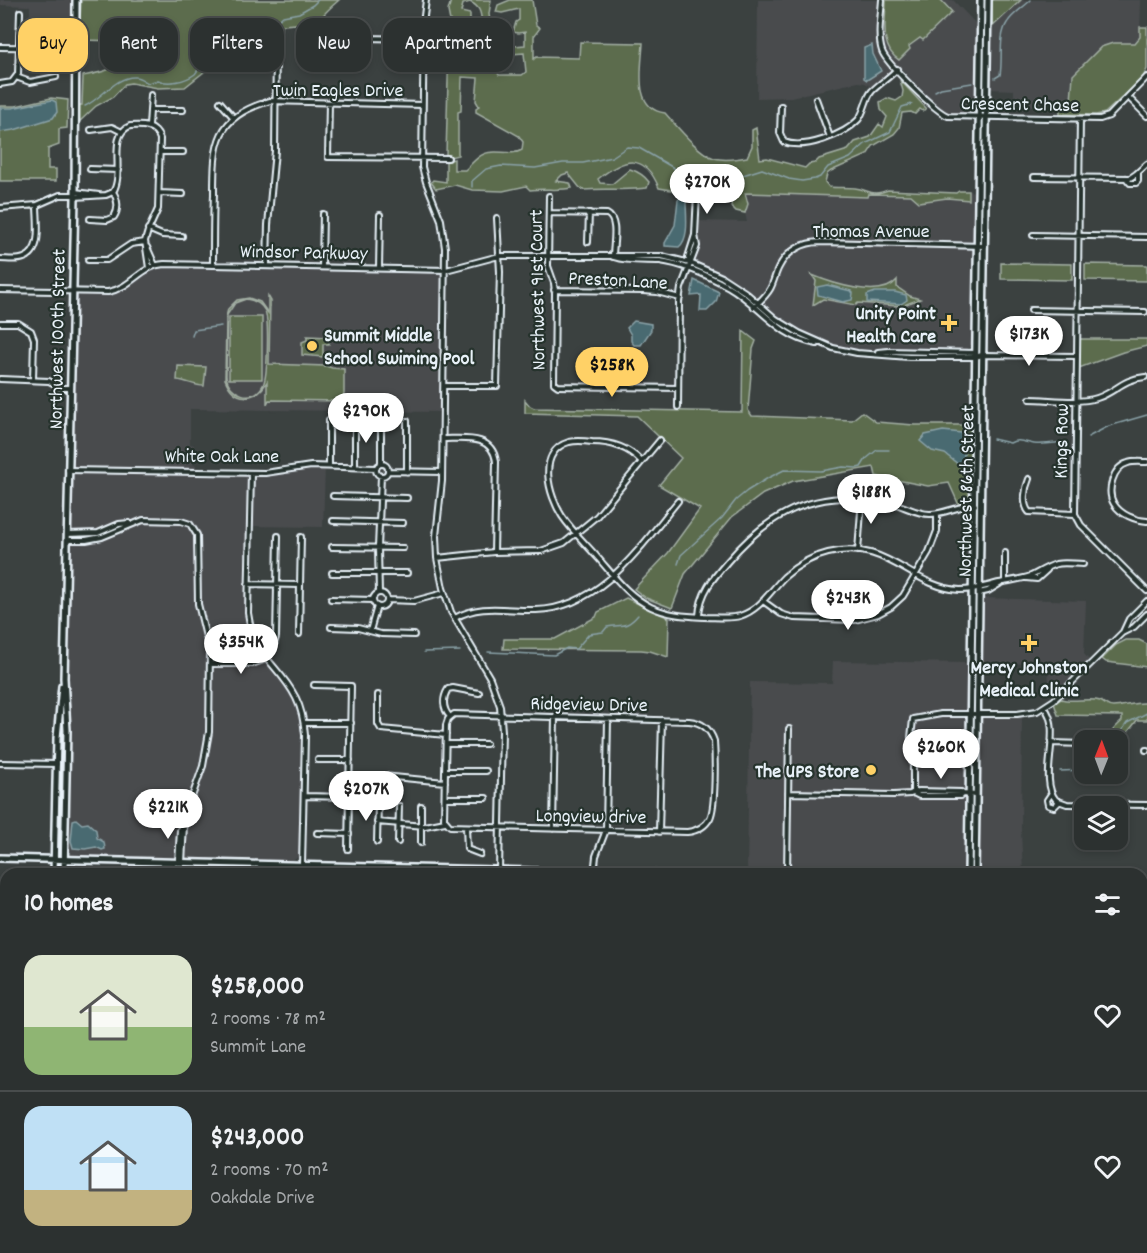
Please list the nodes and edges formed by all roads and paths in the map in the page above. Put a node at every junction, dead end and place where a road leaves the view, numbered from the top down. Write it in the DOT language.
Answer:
graph roads {
  1 [pos="76,0"];
  2 [pos="426,0"];
  3 [pos="882,0"];
  4 [pos="981,0"];
  5 [pos="988,0"];
  6 [pos="20,12"];
  7 [pos="20,18"];
  8 [pos="76,18"];
  9 [pos="425,18"];
  10 [pos="0,47"];
  11 [pos="18,47"];
  12 [pos="897,69"];
  13 [pos="18,70"];
  14 [pos="77,72"];
  15 [pos="276,72"];
  16 [pos="422,72"];
  17 [pos="16,77"];
  18 [pos="57,77"];
  19 [pos="1147,77"];
  20 [pos="0,84"];
  21 [pos="151,95"];
  22 [pos="1128,97"];
  23 [pos="816,99"];
  24 [pos="275,101"];
  25 [pos="220,102"];
  26 [pos="329,103"];
  27 [pos="422,105"];
  28 [pos="781,106"];
  29 [pos="151,110"];
  30 [pos="183,110"];
  31 [pos="1147,116"];
  32 [pos="234,118"];
  33 [pos="983,118"];
  34 [pos="1080,119"];
  35 [pos="149,126"];
  36 [pos="91,130"];
  37 [pos="122,132"];
  38 [pos="830,137"];
  39 [pos="160,152"];
  40 [pos="183,152"];
  41 [pos="422,158"];
  42 [pos="448,158"];
  43 [pos="1147,164"];
  44 [pos="90,169"];
  45 [pos="118,170"];
  46 [pos="1034,177"];
  47 [pos="1080,177"];
  48 [pos="113,192"];
  49 [pos="159,193"];
  50 [pos="183,194"];
  51 [pos="697,194"];
  52 [pos="75,195"];
  53 [pos="549,196"];
  54 [pos="37,205"];
  55 [pos="0,208"];
  56 [pos="549,213"];
  57 [pos="589,213"];
  58 [pos="323,214"];
  59 [pos="380,215"];
  60 [pos="497,218"];
  61 [pos="90,219"];
  62 [pos="148,229"];
  63 [pos="1033,235"];
  64 [pos="182,236"];
  65 [pos="1079,236"];
  66 [pos="1147,237"];
  67 [pos="588,242"];
  68 [pos="146,244"];
  69 [pos="981,246"];
  70 [pos="498,256"];
  71 [pos="548,256"];
  72 [pos="613,257"];
  73 [pos="0,259"];
  74 [pos="88,260"];
  75 [pos="690,263"];
  76 [pos="213,264"];
  77 [pos="155,265"];
  78 [pos="267,266"];
  79 [pos="322,267"];
  80 [pos="149,268"];
  81 [pos="379,268"];
  82 [pos="688,268"];
  83 [pos="446,270"];
  84 [pos="0,290"];
  85 [pos="554,290"];
  86 [pos="72,291"];
  87 [pos="680,298"];
  88 [pos="756,305"];
  89 [pos="1031,310"];
  90 [pos="1077,310"];
  91 [pos="1145,312"];
  92 [pos="0,323"];
  93 [pos="975,355"];
  94 [pos="982,355"];
  95 [pos="1077,356"];
  96 [pos="1145,377"];
  97 [pos="0,379"];
  98 [pos="33,379"];
  99 [pos="444,386"];
  100 [pos="70,388"];
  101 [pos="678,388"];
  102 [pos="1030,399"];
  103 [pos="1076,400"];
  104 [pos="678,408"];
  105 [pos="329,420"];
  106 [pos="356,421"];
  107 [pos="381,421"];
  108 [pos="407,421"];
  109 [pos="443,439"];
  110 [pos="660,440"];
  111 [pos="641,461"];
  112 [pos="1147,462"];
  113 [pos="381,463"];
  114 [pos="329,466"];
  115 [pos="355,466"];
  116 [pos="376,468"];
  117 [pos="68,470"];
  118 [pos="388,471"];
  119 [pos="251,472"];
  120 [pos="406,472"];
  121 [pos="442,472"];
  122 [pos="381,476"];
  123 [pos="1029,479"];
  124 [pos="333,496"];
  125 [pos="380,497"];
  126 [pos="407,498"];
  127 [pos="862,498"];
  128 [pos="678,501"];
  129 [pos="977,505"];
  130 [pos="937,514"];
  131 [pos="1075,514"];
  132 [pos="333,521"];
  133 [pos="1147,521"];
  134 [pos="378,522"];
  135 [pos="404,523"];
  136 [pos="577,534"];
  137 [pos="278,536"];
  138 [pos="67,537"];
  139 [pos="301,537"];
  140 [pos="332,547"];
  141 [pos="378,548"];
  142 [pos="403,548"];
  143 [pos="858,551"];
  144 [pos="494,552"];
  145 [pos="1005,553"];
  146 [pos="437,558"];
  147 [pos="1083,564"];
  148 [pos="332,573"];
  149 [pos="407,573"];
  150 [pos="378,574"];
  151 [pos="916,574"];
  152 [pos="613,575"];
  153 [pos="1003,582"];
  154 [pos="248,584"];
  155 [pos="277,585"];
  156 [pos="300,585"];
  157 [pos="976,591"];
  158 [pos="1147,591"];
  159 [pos="379,593"];
  160 [pos="444,593"];
  161 [pos="331,599"];
  162 [pos="373,600"];
  163 [pos="387,600"];
  164 [pos="763,601"];
  165 [pos="1147,601"];
  166 [pos="377,606"];
  167 [pos="1147,614"];
  168 [pos="699,616"];
  169 [pos="455,618"];
  170 [pos="331,627"];
  171 [pos="370,631"];
  172 [pos="1122,633"];
  173 [pos="299,634"];
  174 [pos="414,635"];
  175 [pos="264,656"];
  176 [pos="210,662"];
  177 [pos="63,678"];
  178 [pos="315,685"];
  179 [pos="479,693"];
  180 [pos="378,695"];
  181 [pos="1044,707"];
  182 [pos="974,713"];
  183 [pos="502,716"];
  184 [pos="450,717"];
  185 [pos="555,717"];
  186 [pos="608,719"];
  187 [pos="662,720"];
  188 [pos="304,723"];
  189 [pos="351,723"];
  190 [pos="789,729"];
  191 [pos="446,735"];
  192 [pos="1051,743"];
  193 [pos="446,744"];
  194 [pos="486,744"];
  195 [pos="1074,744"];
  196 [pos="318,760"];
  197 [pos="350,760"];
  198 [pos="0,763"];
  199 [pos="57,764"];
  200 [pos="445,771"];
  201 [pos="486,771"];
  202 [pos="445,782"];
  203 [pos="377,792"];
  204 [pos="788,793"];
  205 [pos="913,793"];
  206 [pos="970,794"];
  207 [pos="1051,794"];
  208 [pos="304,796"];
  209 [pos="349,797"];
  210 [pos="445,798"];
  211 [pos="486,798"];
  212 [pos="1059,802"];
  213 [pos="378,803"];
  214 [pos="1147,805"];
  215 [pos="421,806"];
  216 [pos="713,806"];
  217 [pos="399,807"];
  218 [pos="377,822"];
  219 [pos="445,822"];
  220 [pos="398,823"];
  221 [pos="421,826"];
  222 [pos="466,827"];
  223 [pos="500,828"];
  224 [pos="553,829"];
  225 [pos="606,830"];
  226 [pos="659,832"];
  227 [pos="316,833"];
  228 [pos="349,834"];
  229 [pos="377,842"];
  230 [pos="398,842"];
  231 [pos="421,843"];
  232 [pos="348,849"];
  233 [pos="480,854"];
  234 [pos="0,858"];
  235 [pos="55,860"];
  236 [pos="64,860"];
  237 [pos="180,863"];
  238 [pos="302,865"];
  239 [pos="54,868"];
  240 [pos="64,868"];
  241 [pos="420,868"];
  242 [pos="499,868"];
  243 [pos="595,868"];
  244 [pos="787,868"];
  245 [pos="968,868"];
  246 [pos="975,868"];
  1 -- 8 [label="street, Northwest 100th Street"];
  2 -- 9 [label="street"];
  3 -- 12 [label="street, Crescent Chase"];
  4 -- 33 [label="street, Northwest 86th Street"];
  5 -- 33 [label="street, Northwest 86th Street"];
  6 -- 7 [label="street"];
  10 -- 11 [label="street"];
  12 -- 33 [label="street, Crescent Chase"];
  12 -- 38 [label="street"];
  13 -- 17 [label="street"];
  14 -- 52 [label="street, Northwest 100th Street"];
  15 -- 24 [label="street"];
  16 -- 27 [label="street"];
  17 -- 18 [label="street"];
  17 -- 20 [label="street"];
  19 -- 22 [label="street, Crescent Chase"];
  21 -- 29 [label="street"];
  22 -- 31 [label="street"];
  22 -- 34 [label="street, Crescent Chase"];
  23 -- 38 [label="street"];
  24 -- 26 [label="street, Twin Eagles Drive"];
  24 -- 32 [label="street, Twin Eagles Drive"];
  24 -- 78 [label="street"];
  25 -- 32 [label="street"];
  26 -- 27 [label="street, Twin Eagles Drive"];
  26 -- 41 [label="street"];
  27 -- 41 [label="street"];
  28 -- 38 [label="street"];
  29 -- 30 [label="street"];
  29 -- 35 [label="street"];
  32 -- 76 [label="street"];
  33 -- 34 [label="street, Crescent Chase"];
  33 -- 69 [label="street, Northwest 86th Street"];
  34 -- 47 [label="street, Kings Row"];
  35 -- 37 [label="street"];
  35 -- 39 [label="street"];
  36 -- 37 [label="street"];
  37 -- 45 [label="street"];
  39 -- 40 [label="street"];
  39 -- 49 [label="street"];
  41 -- 42 [label="street"];
  41 -- 83 [label="street"];
  43 -- 47 [label="street"];
  44 -- 45 [label="street"];
  45 -- 48 [label="street"];
  46 -- 47 [label="street"];
  47 -- 65 [label="street, Kings Row"];
  48 -- 52 [label="street"];
  48 -- 61 [label="street"];
  49 -- 50 [label="street"];
  49 -- 62 [label="street"];
  51 -- 75 [label="street"];
  52 -- 54 [label="street"];
  52 -- 86 [label="street, Northwest 100th Street"];
  53 -- 56 [label="street, Northwest 91st Court"];
  54 -- 55 [label="street"];
  54 -- 73 [label="street"];
  56 -- 57 [label="street"];
  56 -- 71 [label="street, Northwest 91st Court"];
  57 -- 67 [label="street"];
  57 -- 72 [label="street"];
  58 -- 79 [label="street"];
  59 -- 81 [label="street"];
  60 -- 70 [label="street"];
  62 -- 64 [label="street"];
  62 -- 68 [label="street"];
  63 -- 65 [label="street"];
  65 -- 66 [label="street"];
  65 -- 90 [label="street, Kings Row"];
  68 -- 74 [label="street"];
  68 -- 77 [label="street"];
  68 -- 80 [label="street"];
  69 -- 88 [label="street, Thomas Avenue"];
  69 -- 93 [label="street, Northwest 86th Street"];
  69 -- 94 [label="street, Northwest 86th Street"];
  70 -- 71 [label="street, Windsor Parkway"];
  70 -- 83 [label="street, Windsor Parkway"];
  70 -- 99 [label="street"];
  71 -- 72 [label="street, Windsor Parkway"];
  71 -- 85 [label="street, Northwest 91st Court"];
  72 -- 75 [label="street, Windsor Parkway"];
  72 -- 82 [label="street, Windsor Parkway"];
  75 -- 82 [label="street"];
  75 -- 88 [label="street, Windsor Parkway"];
  76 -- 77 [label="street, Windsor Parkway"];
  76 -- 78 [label="street, Windsor Parkway"];
  77 -- 80 [label="street, Windsor Parkway"];
  78 -- 79 [label="street, Windsor Parkway"];
  79 -- 81 [label="street, Windsor Parkway"];
  80 -- 86 [label="street, Windsor Parkway"];
  81 -- 83 [label="street, Windsor Parkway"];
  82 -- 87 [label="street"];
  82 -- 88 [label="street, Windsor Parkway"];
  83 -- 99 [label="street"];
  84 -- 86 [label="street, Windsor Parkway"];
  85 -- 87 [label="street, Preston Lane"];
  85 -- 101 [label="street, Northwest 91st Court"];
  86 -- 100 [label="street, Northwest 100th Street"];
  87 -- 101 [label="street"];
  88 -- 93 [label="street, Windsor Parkway"];
  89 -- 90 [label="street"];
  90 -- 91 [label="street"];
  90 -- 95 [label="street, Kings Row"];
  92 -- 98 [label="street"];
  93 -- 94 [label="street, Windsor Parkway"];
  93 -- 129 [label="street, Northwest 86th Street"];
  94 -- 95 [label="street"];
  94 -- 129 [label="street, Northwest 86th Street"];
  95 -- 103 [label="street, Kings Row"];
  96 -- 103 [label="street"];
  97 -- 98 [label="street"];
  98 -- 100 [label="street"];
  99 -- 109 [label="street"];
  100 -- 117 [label="street, Northwest 100th Street"];
  101 -- 104 [label="street"];
  102 -- 103 [label="street"];
  103 -- 131 [label="street, Kings Row"];
  105 -- 114 [label="street"];
  106 -- 115 [label="street"];
  107 -- 113 [label="street"];
  108 -- 120 [label="street"];
  109 -- 121 [label="street"];
  109 -- 144 [label="street"];
  110 -- 111 [label="street"];
  111 -- 136 [label="street"];
  111 -- 136 [label="street"];
  112 -- 133 [label="street"];
  113 -- 116 [label="street"];
  113 -- 118 [label="street"];
  114 -- 115 [label="street, White Oak Lane"];
  114 -- 119 [label="street, White Oak Lane"];
  115 -- 116 [label="street, White Oak Lane"];
  116 -- 122 [label="street"];
  117 -- 119 [label="street, White Oak Lane"];
  117 -- 138 [label="street, Northwest 100th Street"];
  118 -- 120 [label="street"];
  118 -- 122 [label="street"];
  119 -- 154 [label="street"];
  120 -- 121 [label="street"];
  121 -- 146 [label="street"];
  122 -- 125 [label="street"];
  123 -- 131 [label="street"];
  124 -- 125 [label="street"];
  125 -- 126 [label="street"];
  125 -- 134 [label="street"];
  127 -- 130 [label="street"];
  127 -- 143 [label="street"];
  127 -- 168 [label="street"];
  128 -- 152 [label="street"];
  129 -- 130 [label="street"];
  129 -- 157 [label="street, Northwest 86th Street"];
  130 -- 151 [label="street"];
  131 -- 158 [label="street"];
  132 -- 134 [label="street"];
  134 -- 135 [label="street"];
  134 -- 141 [label="street"];
  136 -- 144 [label="street"];
  136 -- 152 [label="street"];
  137 -- 155 [label="street"];
  138 -- 176 [label="street"];
  138 -- 177 [label="street, Northwest 100th Street"];
  139 -- 156 [label="street"];
  140 -- 141 [label="street"];
  141 -- 142 [label="street"];
  141 -- 150 [label="street"];
  143 -- 151 [label="street"];
  143 -- 164 [label="street"];
  144 -- 146 [label="street"];
  145 -- 153 [label="street"];
  146 -- 160 [label="street"];
  147 -- 153 [label="street"];
  148 -- 150 [label="street"];
  149 -- 150 [label="street"];
  150 -- 159 [label="street"];
  151 -- 157 [label="street"];
  151 -- 164 [label="street"];
  152 -- 168 [label="street"];
  152 -- 169 [label="street"];
  153 -- 157 [label="street"];
  154 -- 155 [label="street"];
  154 -- 175 [label="street"];
  155 -- 156 [label="street"];
  155 -- 175 [label="street"];
  156 -- 173 [label="street"];
  157 -- 182 [label="street, Northwest 86th Street"];
  159 -- 162 [label="street"];
  159 -- 163 [label="street"];
  160 -- 163 [label="street"];
  160 -- 169 [label="street"];
  161 -- 162 [label="street"];
  162 -- 166 [label="street"];
  163 -- 166 [label="street"];
  164 -- 168 [label="street"];
  165 -- 172 [label="street"];
  166 -- 171 [label="street"];
  167 -- 172 [label="street"];
  169 -- 183 [label="street"];
  170 -- 171 [label="street"];
  171 -- 174 [label="street"];
  172 -- 181 [label="street"];
  175 -- 176 [label="street"];
  175 -- 188 [label="street"];
  176 -- 237 [label="street"];
  177 -- 199 [label="street, Northwest 100th Street"];
  177 -- 236 [label="street, Northwest 100th Street"];
  178 -- 189 [label="street"];
  179 -- 184 [label="street"];
  180 -- 191 [label="street"];
  181 -- 182 [label="street"];
  181 -- 192 [label="street"];
  182 -- 205 [label="street"];
  182 -- 206 [label="street, Northwest 86th Street"];
  183 -- 184 [label="street, Ridgeview Drive"];
  183 -- 185 [label="street, Ridgeview Drive"];
  183 -- 223 [label="street"];
  184 -- 191 [label="street"];
  185 -- 186 [label="street, Ridgeview Drive"];
  185 -- 224 [label="street"];
  186 -- 187 [label="street, Ridgeview Drive"];
  186 -- 225 [label="street"];
  187 -- 216 [label="street, Ridgeview Drive"];
  187 -- 226 [label="street"];
  188 -- 189 [label="street"];
  188 -- 208 [label="street"];
  189 -- 197 [label="street"];
  190 -- 204 [label="street"];
  191 -- 193 [label="street"];
  192 -- 195 [label="street"];
  192 -- 207 [label="street"];
  193 -- 194 [label="street"];
  193 -- 200 [label="street"];
  196 -- 197 [label="street"];
  197 -- 209 [label="street"];
  198 -- 199 [label="street"];
  199 -- 235 [label="street, Northwest 100th Street"];
  200 -- 201 [label="street"];
  200 -- 202 [label="street"];
  202 -- 203 [label="street"];
  202 -- 210 [label="street"];
  204 -- 205 [label="street"];
  204 -- 244 [label="street"];
  205 -- 206 [label="street"];
  206 -- 245 [label="street, Northwest 86th Street"];
  206 -- 246 [label="street, Northwest 86th Street"];
  207 -- 212 [label="street"];
  207 -- 212 [label="street"];
  208 -- 209 [label="street"];
  208 -- 238 [label="street"];
  209 -- 228 [label="street"];
  210 -- 211 [label="street"];
  210 -- 219 [label="street"];
  212 -- 214 [label="street"];
  213 -- 218 [label="street"];
  215 -- 221 [label="street"];
  216 -- 226 [label="street, Longview drive"];
  217 -- 220 [label="street"];
  218 -- 220 [label="street"];
  218 -- 229 [label="street"];
  219 -- 221 [label="street"];
  219 -- 222 [label="street, Longview drive"];
  220 -- 221 [label="street"];
  220 -- 230 [label="street"];
  221 -- 231 [label="street"];
  222 -- 223 [label="street, Longview drive"];
  222 -- 233 [label="street"];
  223 -- 224 [label="street, Longview drive"];
  223 -- 242 [label="street"];
  224 -- 225 [label="street, Longview drive"];
  225 -- 226 [label="street, Longview drive"];
  225 -- 243 [label="street"];
  227 -- 228 [label="street"];
  228 -- 232 [label="street"];
  234 -- 235 [label="street"];
  235 -- 236 [label="street"];
  235 -- 239 [label="street, Northwest 100th Street"];
  236 -- 237 [label="street"];
  236 -- 240 [label="street, Northwest 100th Street"];
  237 -- 238 [label="street"];
  238 -- 241 [label="street"];
}
